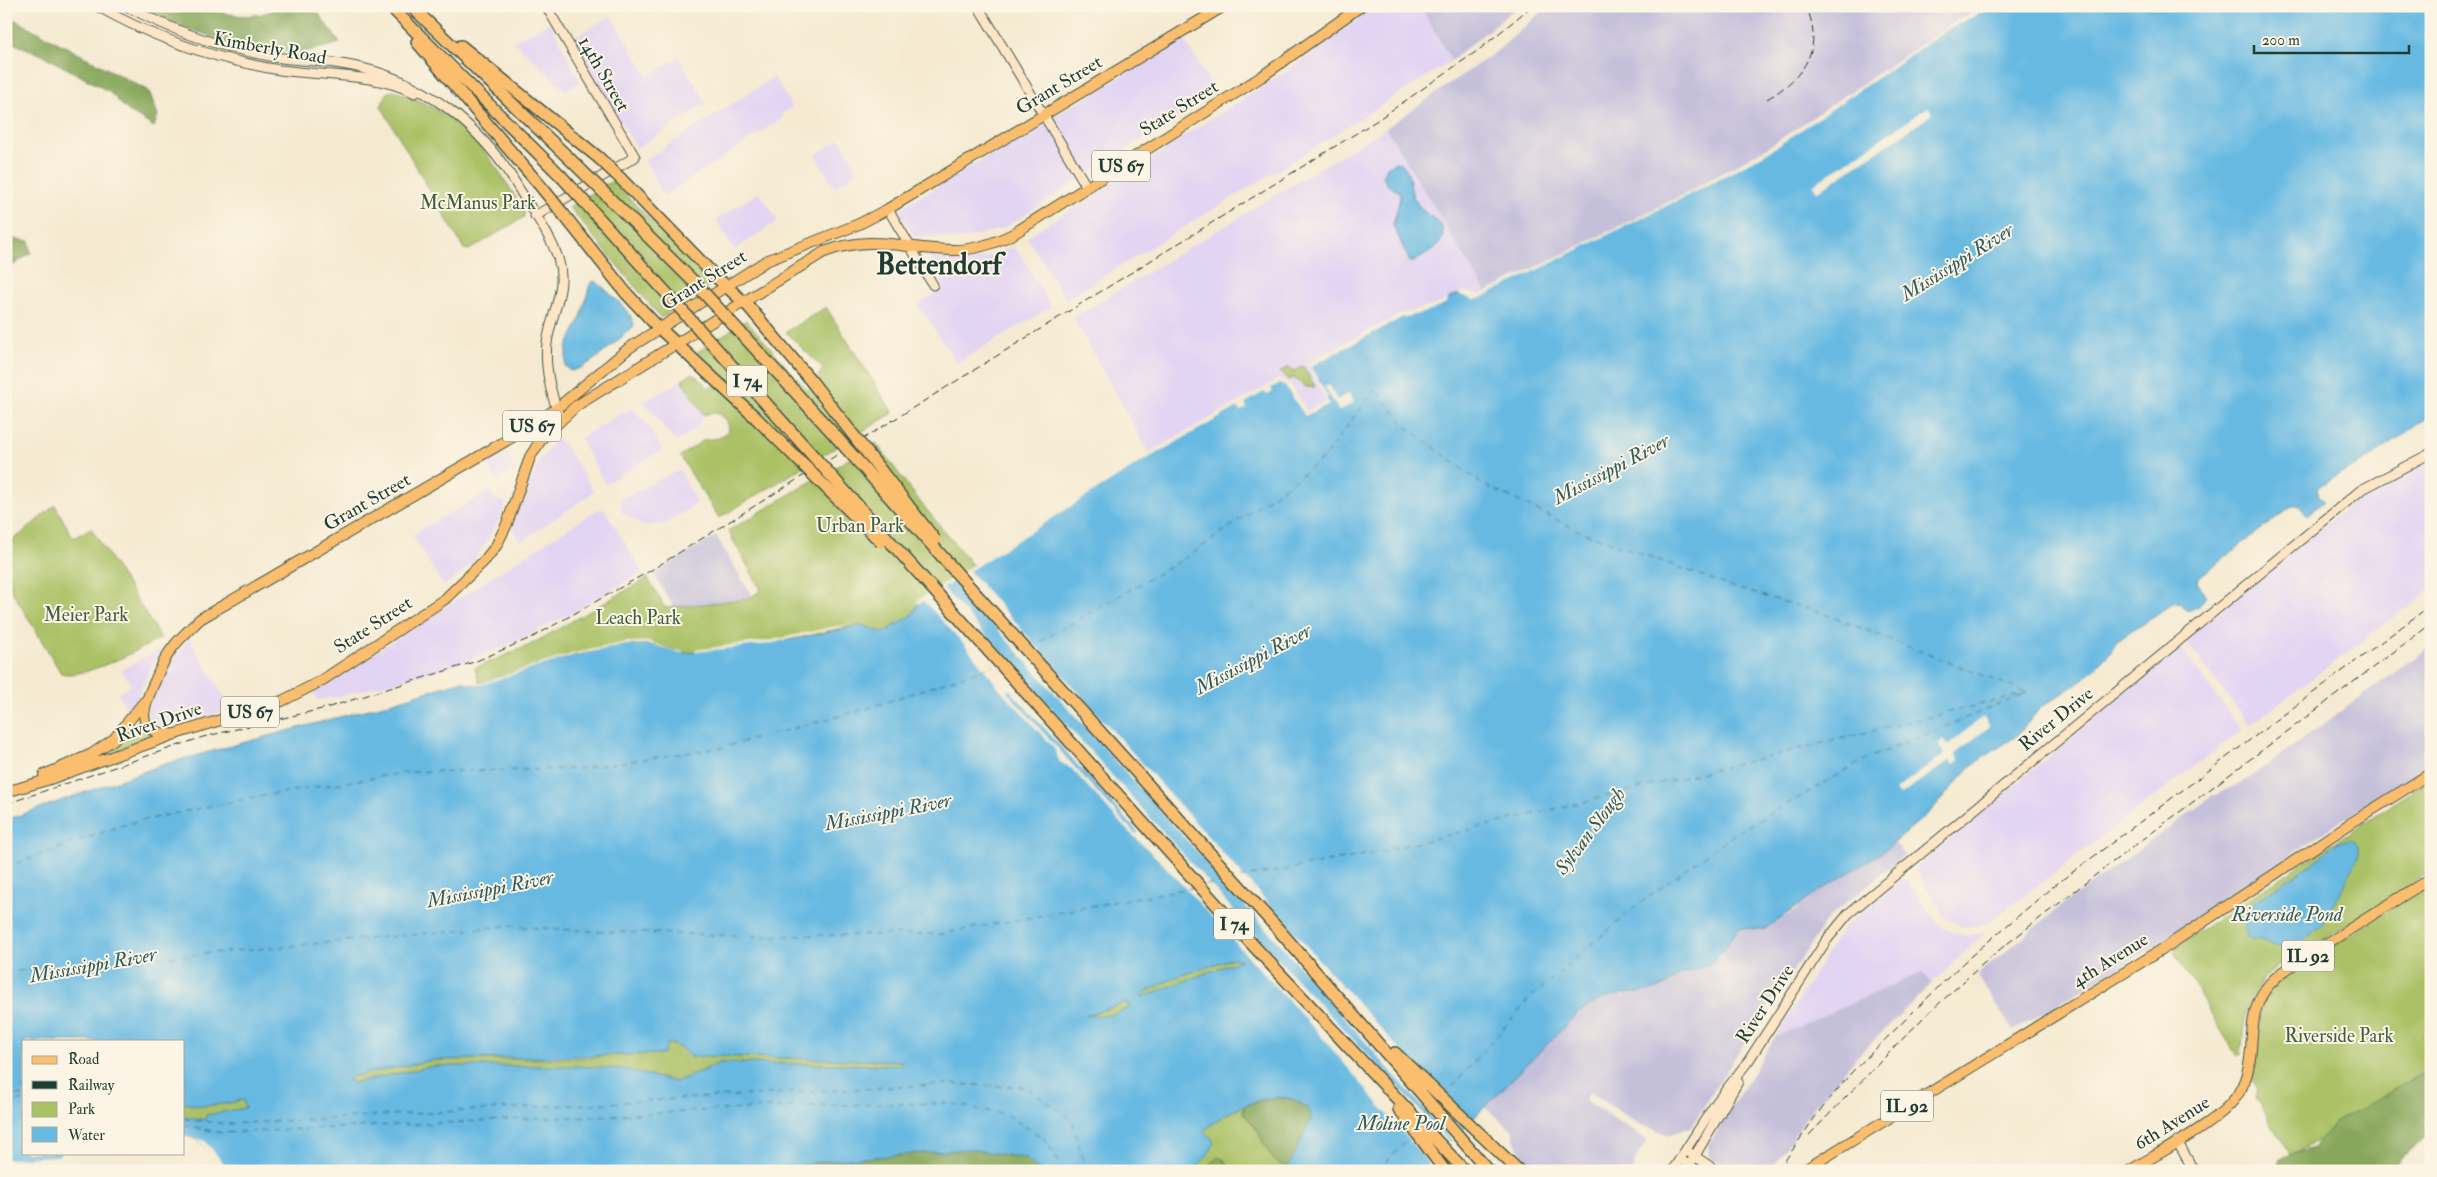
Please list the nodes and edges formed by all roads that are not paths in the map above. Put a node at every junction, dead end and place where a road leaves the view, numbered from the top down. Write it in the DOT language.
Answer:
graph roads {
  1 [pos="97,6"];
  2 [pos="126,6"];
  3 [pos="411,6"];
  4 [pos="546,6"];
  5 [pos="978,6"];
  6 [pos="1224,6"];
  7 [pos="1361,6"];
  8 [pos="394,10"];
  9 [pos="431,25"];
  10 [pos="442,104"];
  11 [pos="1044,114"];
  12 [pos="1087,187"];
  13 [pos="888,209"];
  14 [pos="535,216"];
  15 [pos="910,245"];
  16 [pos="934,285"];
  17 [pos="726,286"];
  18 [pos="744,301"];
  19 [pos="660,328"];
  20 [pos="676,343"];
  21 [pos="556,408"];
  22 [pos="560,420"];
  23 [pos="2431,453"];
  24 [pos="955,571"];
  25 [pos="932,588"];
  26 [pos="321,681"];
  27 [pos="147,699"];
  28 [pos="175,734"];
  29 [pos="2431,774"];
  30 [pos="30,783"];
  31 [pos="6,792"];
  32 [pos="2431,878"];
  33 [pos="1354,1016"];
  34 [pos="1749,1060"];
  35 [pos="1370,1070"];
  36 [pos="2177,1141"];
  37 [pos="1685,1150"];
  38 [pos="1680,1159"];
  39 [pos="1690,1164"];
  40 [pos="1463,1168"];
  41 [pos="1445,1171"];
  42 [pos="1489,1171"];
  43 [pos="1519,1171"];
  44 [pos="1672,1171"];
  45 [pos="1698,1171"];
  46 [pos="1717,1171"];
  47 [pos="1803,1171"];
  48 [pos="2129,1171"];
  49 [pos="2194,1171"];
  1 -- 10 [label="street, Kimberly Road"];
  2 -- 10 [label="street, Kimberly Road"];
  3 -- 9 [label="highway, I 74"];
  4 -- 14 [label="street, 14th Street"];
  5 -- 11 [label="street"];
  6 -- 11 [label="main road, Grant Street / US 67"];
  7 -- 12 [label="main road, State Street / US 67"];
  8 -- 19 [label="highway, bridge"];
  8 -- 25 [label="highway, I 74, bridge"];
  9 -- 17 [label="highway, bridge"];
  9 -- 24 [label="highway, I 74, bridge"];
  10 -- 14 [label="street, Kimberly Road"];
  11 -- 12 [label="street"];
  11 -- 13 [label="main road, Grant Street / US 67"];
  12 -- 15 [label="main road, State Street / US 67"];
  13 -- 15 [label="street"];
  13 -- 17 [label="main road, Grant Street / US 67"];
  14 -- 21 [label="street, Kimberly Road"];
  15 -- 16 [label="street"];
  15 -- 18 [label="main road, Grant Street / US 67"];
  17 -- 18 [label="highway"];
  17 -- 19 [label="main road, Grant Street / US 67"];
  18 -- 20 [label="main road, Grant Street / US 67"];
  18 -- 24 [label="highway, bridge"];
  19 -- 20 [label="highway"];
  19 -- 21 [label="main road, Grant Street / US 67"];
  20 -- 22 [label="main road, Grant Street / US 67"];
  20 -- 25 [label="highway, bridge"];
  21 -- 22 [label="street, Kimberly Road"];
  21 -- 27 [label="main road, Grant Street / US 67"];
  22 -- 26 [label="main road, State Street / US 67"];
  23 -- 34 [label="street, River Drive"];
  24 -- 33 [label="highway, I 74"];
  25 -- 35 [label="highway, I 74"];
  26 -- 28 [label="main road, River Drive / US 67"];
  27 -- 28 [label="main road"];
  27 -- 30 [label="main road, US 67"];
  28 -- 30 [label="main road, River Drive / US 67"];
  29 -- 47 [label="main road, 4th Avenue / IL 92"];
  30 -- 31 [label="main road, River Drive / US 67"];
  32 -- 36 [label="main road, 6th Avenue / IL 92"];
  33 -- 42 [label="highway, I 74"];
  33 -- 43 [label="highway"];
  34 -- 37 [label="street, River Drive"];
  34 -- 39 [label="street, River Drive"];
  35 -- 40 [label="highway, I 74"];
  35 -- 41 [label="highway"];
  36 -- 48 [label="main road, 6th Avenue / IL 92"];
  36 -- 49 [label="street"];
  37 -- 38 [label="street, River Drive"];
  37 -- 39 [label="street"];
  38 -- 39 [label="street"];
  38 -- 44 [label="street, River Drive"];
  39 -- 45 [label="street"];
  39 -- 46 [label="street"];
}
